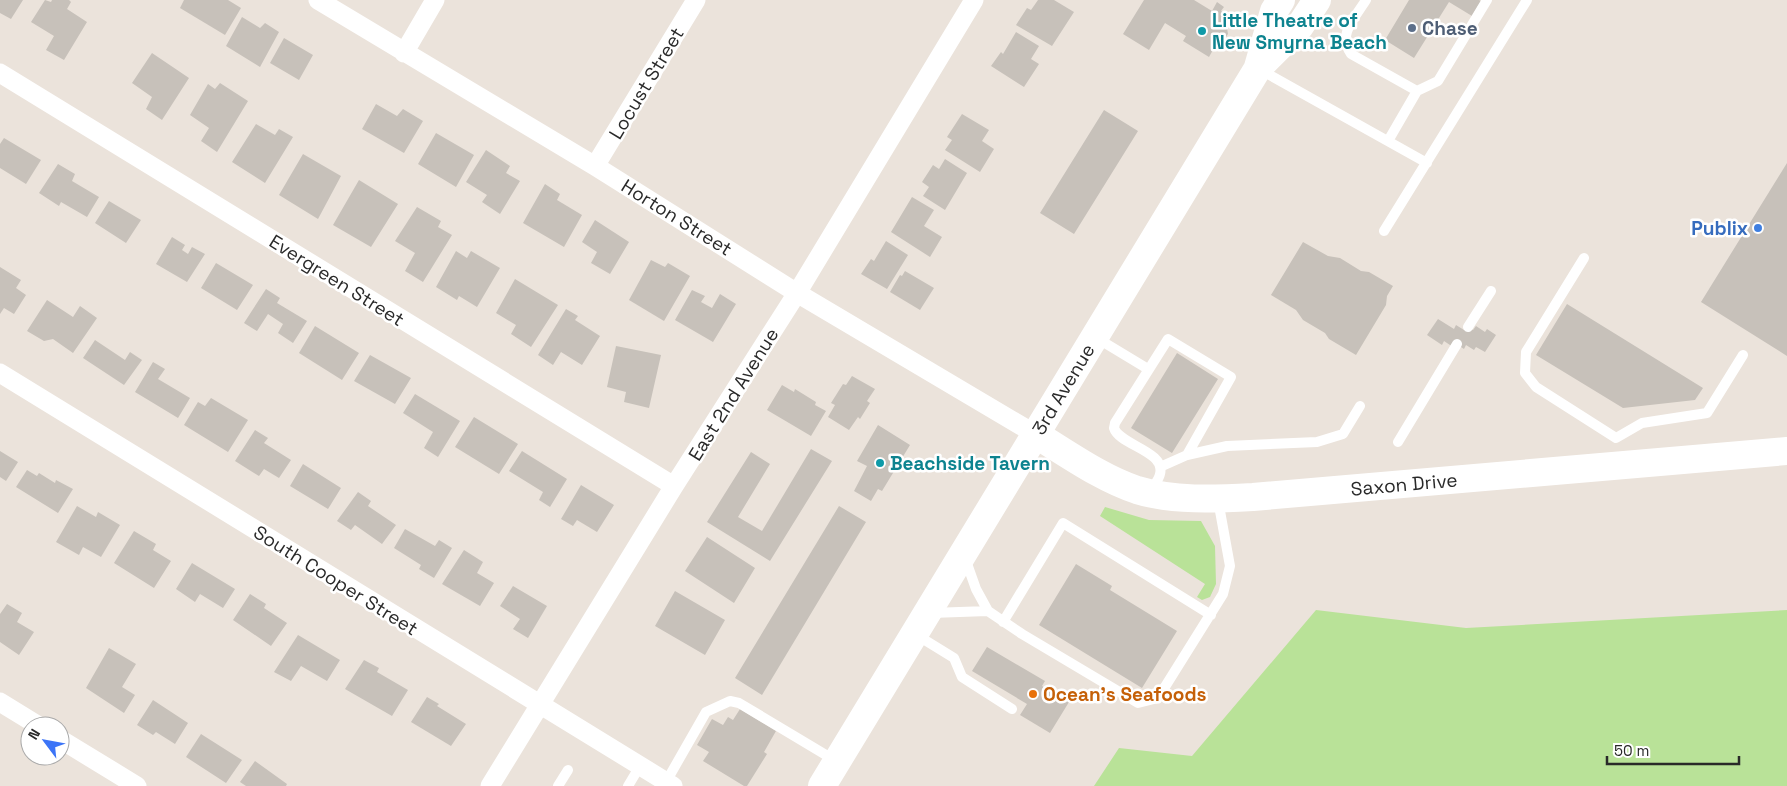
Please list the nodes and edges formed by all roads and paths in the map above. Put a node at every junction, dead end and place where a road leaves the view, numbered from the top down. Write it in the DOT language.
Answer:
graph roads {
  1 [pos="318,0"];
  2 [pos="435,0"];
  3 [pos="696,0"];
  4 [pos="974,0"];
  5 [pos="1281,0"];
  6 [pos="1317,0"];
  7 [pos="1366,0"];
  8 [pos="1487,0"];
  9 [pos="1526,0"];
  10 [pos="404,53"];
  11 [pos="1258,68"];
  12 [pos="0,73"];
  13 [pos="1417,91"];
  14 [pos="1388,141"];
  15 [pos="1427,163"];
  16 [pos="595,166"];
  17 [pos="1384,231"];
  18 [pos="1584,258"];
  19 [pos="1491,291"];
  20 [pos="797,293"];
  21 [pos="1468,327"];
  22 [pos="1095,336"];
  23 [pos="1457,344"];
  24 [pos="1743,355"];
  25 [pos="1148,369"];
  26 [pos="0,373"];
  27 [pos="1360,406"];
  28 [pos="1035,434"];
  29 [pos="1398,442"];
  30 [pos="1787,451"];
  31 [pos="1187,455"];
  32 [pos="1160,467"];
  33 [pos="674,486"];
  34 [pos="1150,493"];
  35 [pos="1218,498"];
  36 [pos="964,553"];
  37 [pos="988,611"];
  38 [pos="1211,615"];
  39 [pos="1003,622"];
  40 [pos="921,623"];
  41 [pos="0,702"];
  42 [pos="539,704"];
  43 [pos="1012,709"];
  44 [pos="23,716"];
  45 [pos="70,745"];
  46 [pos="837,761"];
  47 [pos="640,766"];
  48 [pos="568,770"];
  49 [pos="670,784"];
  50 [pos="137,786"];
  51 [pos="490,786"];
  52 [pos="558,786"];
  53 [pos="628,786"];
  54 [pos="822,786"];
  1 -- 10 [label="street, Horton Street"];
  2 -- 10 [label="street"];
  3 -- 16 [label="street, Locust Street"];
  4 -- 20 [label="street, East 2nd Avenue"];
  5 -- 11 [label="main road, 3rd Avenue"];
  6 -- 11 [label="main road, 3rd Avenue"];
  7 -- 13 [label="lane"];
  8 -- 13 [label="lane"];
  9 -- 15 [label="lane"];
  10 -- 16 [label="street, Horton Street"];
  11 -- 14 [label="lane"];
  11 -- 22 [label="main road, 3rd Avenue"];
  12 -- 33 [label="street, Evergreen Street"];
  13 -- 14 [label="lane"];
  14 -- 15 [label="lane"];
  15 -- 17 [label="lane"];
  16 -- 20 [label="street, Horton Street"];
  18 -- 24 [label="lane"];
  19 -- 21 [label="lane"];
  20 -- 28 [label="street, Horton Street"];
  20 -- 33 [label="street, East 2nd Avenue"];
  22 -- 25 [label="lane"];
  22 -- 28 [label="main road, 3rd Avenue"];
  23 -- 29 [label="lane"];
  25 -- 31 [label="lane"];
  25 -- 32 [label="lane"];
  26 -- 42 [label="street, South Cooper Street"];
  27 -- 31 [label="lane"];
  28 -- 34 [label="main road, Saxon Drive"];
  28 -- 36 [label="main road, 3rd Avenue"];
  30 -- 35 [label="main road, Saxon Drive"];
  31 -- 32 [label="lane"];
  32 -- 34 [label="lane"];
  33 -- 42 [label="street, East 2nd Avenue"];
  34 -- 35 [label="main road, Saxon Drive"];
  35 -- 38 [label="lane"];
  36 -- 37 [label="lane"];
  36 -- 40 [label="main road, 3rd Avenue"];
  37 -- 39 [label="lane"];
  37 -- 40 [label="lane"];
  38 -- 39 [label="lane"];
  38 -- 39 [label="lane"];
  40 -- 43 [label="lane"];
  40 -- 46 [label="main road, 3rd Avenue"];
  41 -- 44 [label="street"];
  42 -- 47 [label="street, South Cooper Street"];
  42 -- 51 [label="street, East 2nd Avenue"];
  45 -- 50 [label="street"];
  46 -- 49 [label="lane"];
  46 -- 54 [label="main road, 3rd Avenue"];
  47 -- 49 [label="street, South Cooper Street"];
  47 -- 53 [label="lane"];
  48 -- 52 [label="lane"];
}
